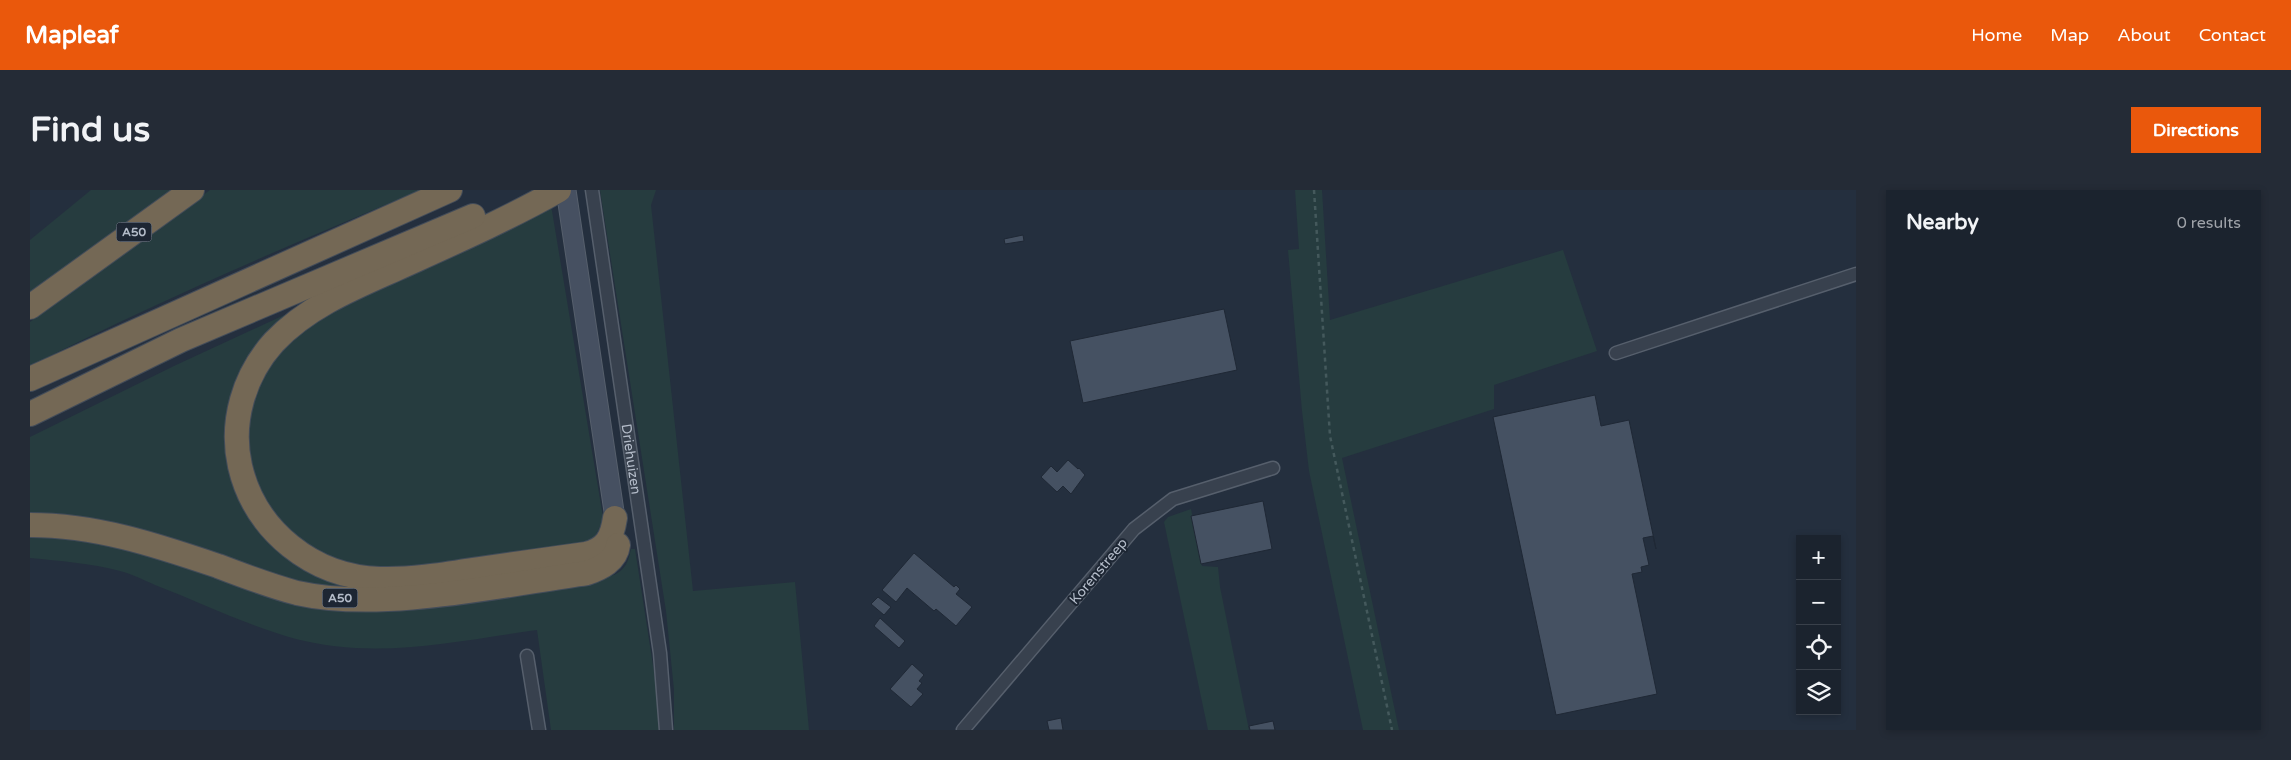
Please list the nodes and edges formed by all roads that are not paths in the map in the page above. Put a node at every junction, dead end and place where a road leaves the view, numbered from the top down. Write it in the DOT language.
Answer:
graph roads {
  1 [pos="192,190"];
  2 [pos="450,190"];
  3 [pos="538,190"];
  4 [pos="559,190"];
  5 [pos="566,190"];
  6 [pos="592,190"];
  7 [pos="1856,274"];
  8 [pos="30,308"];
  9 [pos="1616,353"];
  10 [pos="30,380"];
  11 [pos="30,414"];
  12 [pos="1273,468"];
  13 [pos="615,518"];
  14 [pos="30,525"];
  15 [pos="527,656"];
  16 [pos="539,730"];
  17 [pos="666,730"];
  18 [pos="963,730"];
  1 -- 8 [label="highway, A50"];
  2 -- 10 [label="highway"];
  3 -- 11 [label="highway"];
  4 -- 13 [label="highway, A50"];
  5 -- 13 [label="main road, Driehuizen"];
  6 -- 17 [label="street, Driehuizen"];
  7 -- 9 [label="street"];
  12 -- 18 [label="street, Korenstreep"];
  13 -- 14 [label="highway, A50"];
  15 -- 16 [label="street"];
}
